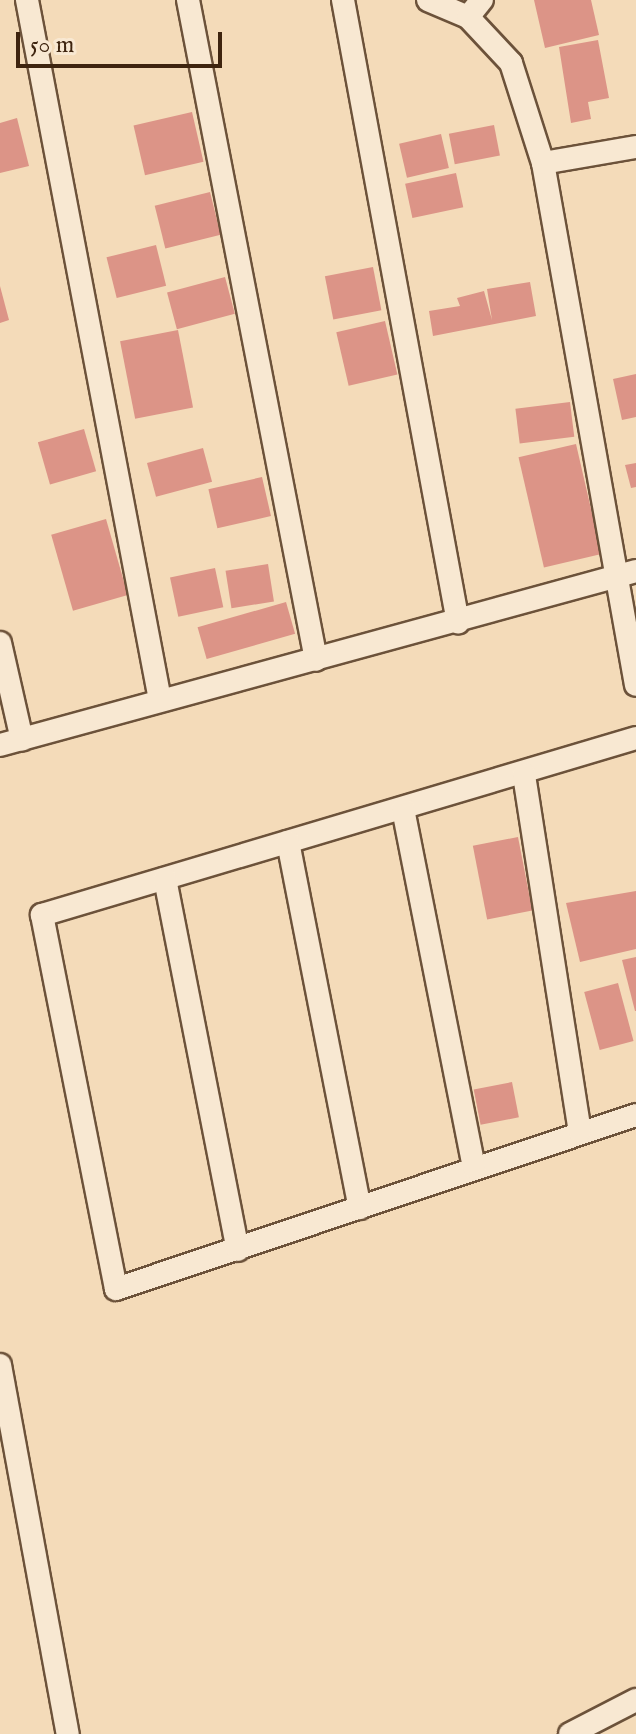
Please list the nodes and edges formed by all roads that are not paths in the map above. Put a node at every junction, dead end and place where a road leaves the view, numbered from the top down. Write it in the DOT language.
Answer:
graph roads {
  1 [pos="27,0"];
  2 [pos="188,0"];
  3 [pos="343,0"];
  4 [pos="428,0"];
  5 [pos="475,8"];
  6 [pos="636,147"];
  7 [pos="543,163"];
  8 [pos="626,574"];
  9 [pos="458,622"];
  10 [pos="0,643"];
  11 [pos="316,660"];
  12 [pos="636,685"];
  13 [pos="160,700"];
  14 [pos="636,738"];
  15 [pos="11,742"];
  16 [pos="524,775"];
  17 [pos="403,809"];
  18 [pos="288,842"];
  19 [pos="165,879"];
  20 [pos="636,1115"];
  21 [pos="580,1131"];
  22 [pos="474,1168"];
  23 [pos="360,1208"];
  24 [pos="238,1250"];
  25 [pos="0,1365"];
  26 [pos="636,1700"];
  27 [pos="68,1734"];
  28 [pos="570,1734"];
  1 -- 13 [label="street"];
  2 -- 11 [label="street"];
  3 -- 9 [label="street"];
  4 -- 5 [label="street"];
  5 -- 7 [label="street"];
  6 -- 7 [label="street"];
  7 -- 8 [label="street"];
  8 -- 9 [label="street"];
  8 -- 12 [label="street"];
  9 -- 11 [label="street"];
  10 -- 15 [label="street"];
  11 -- 13 [label="street"];
  13 -- 15 [label="street"];
  14 -- 16 [label="street"];
  16 -- 17 [label="street"];
  16 -- 21 [label="street"];
  17 -- 18 [label="street"];
  17 -- 22 [label="street"];
  18 -- 19 [label="street"];
  18 -- 23 [label="street"];
  19 -- 24 [label="street"];
  19 -- 24 [label="street"];
  20 -- 21 [label="street"];
  21 -- 22 [label="street"];
  22 -- 23 [label="street"];
  23 -- 24 [label="street"];
  25 -- 27 [label="street"];
  26 -- 28 [label="street"];
}
